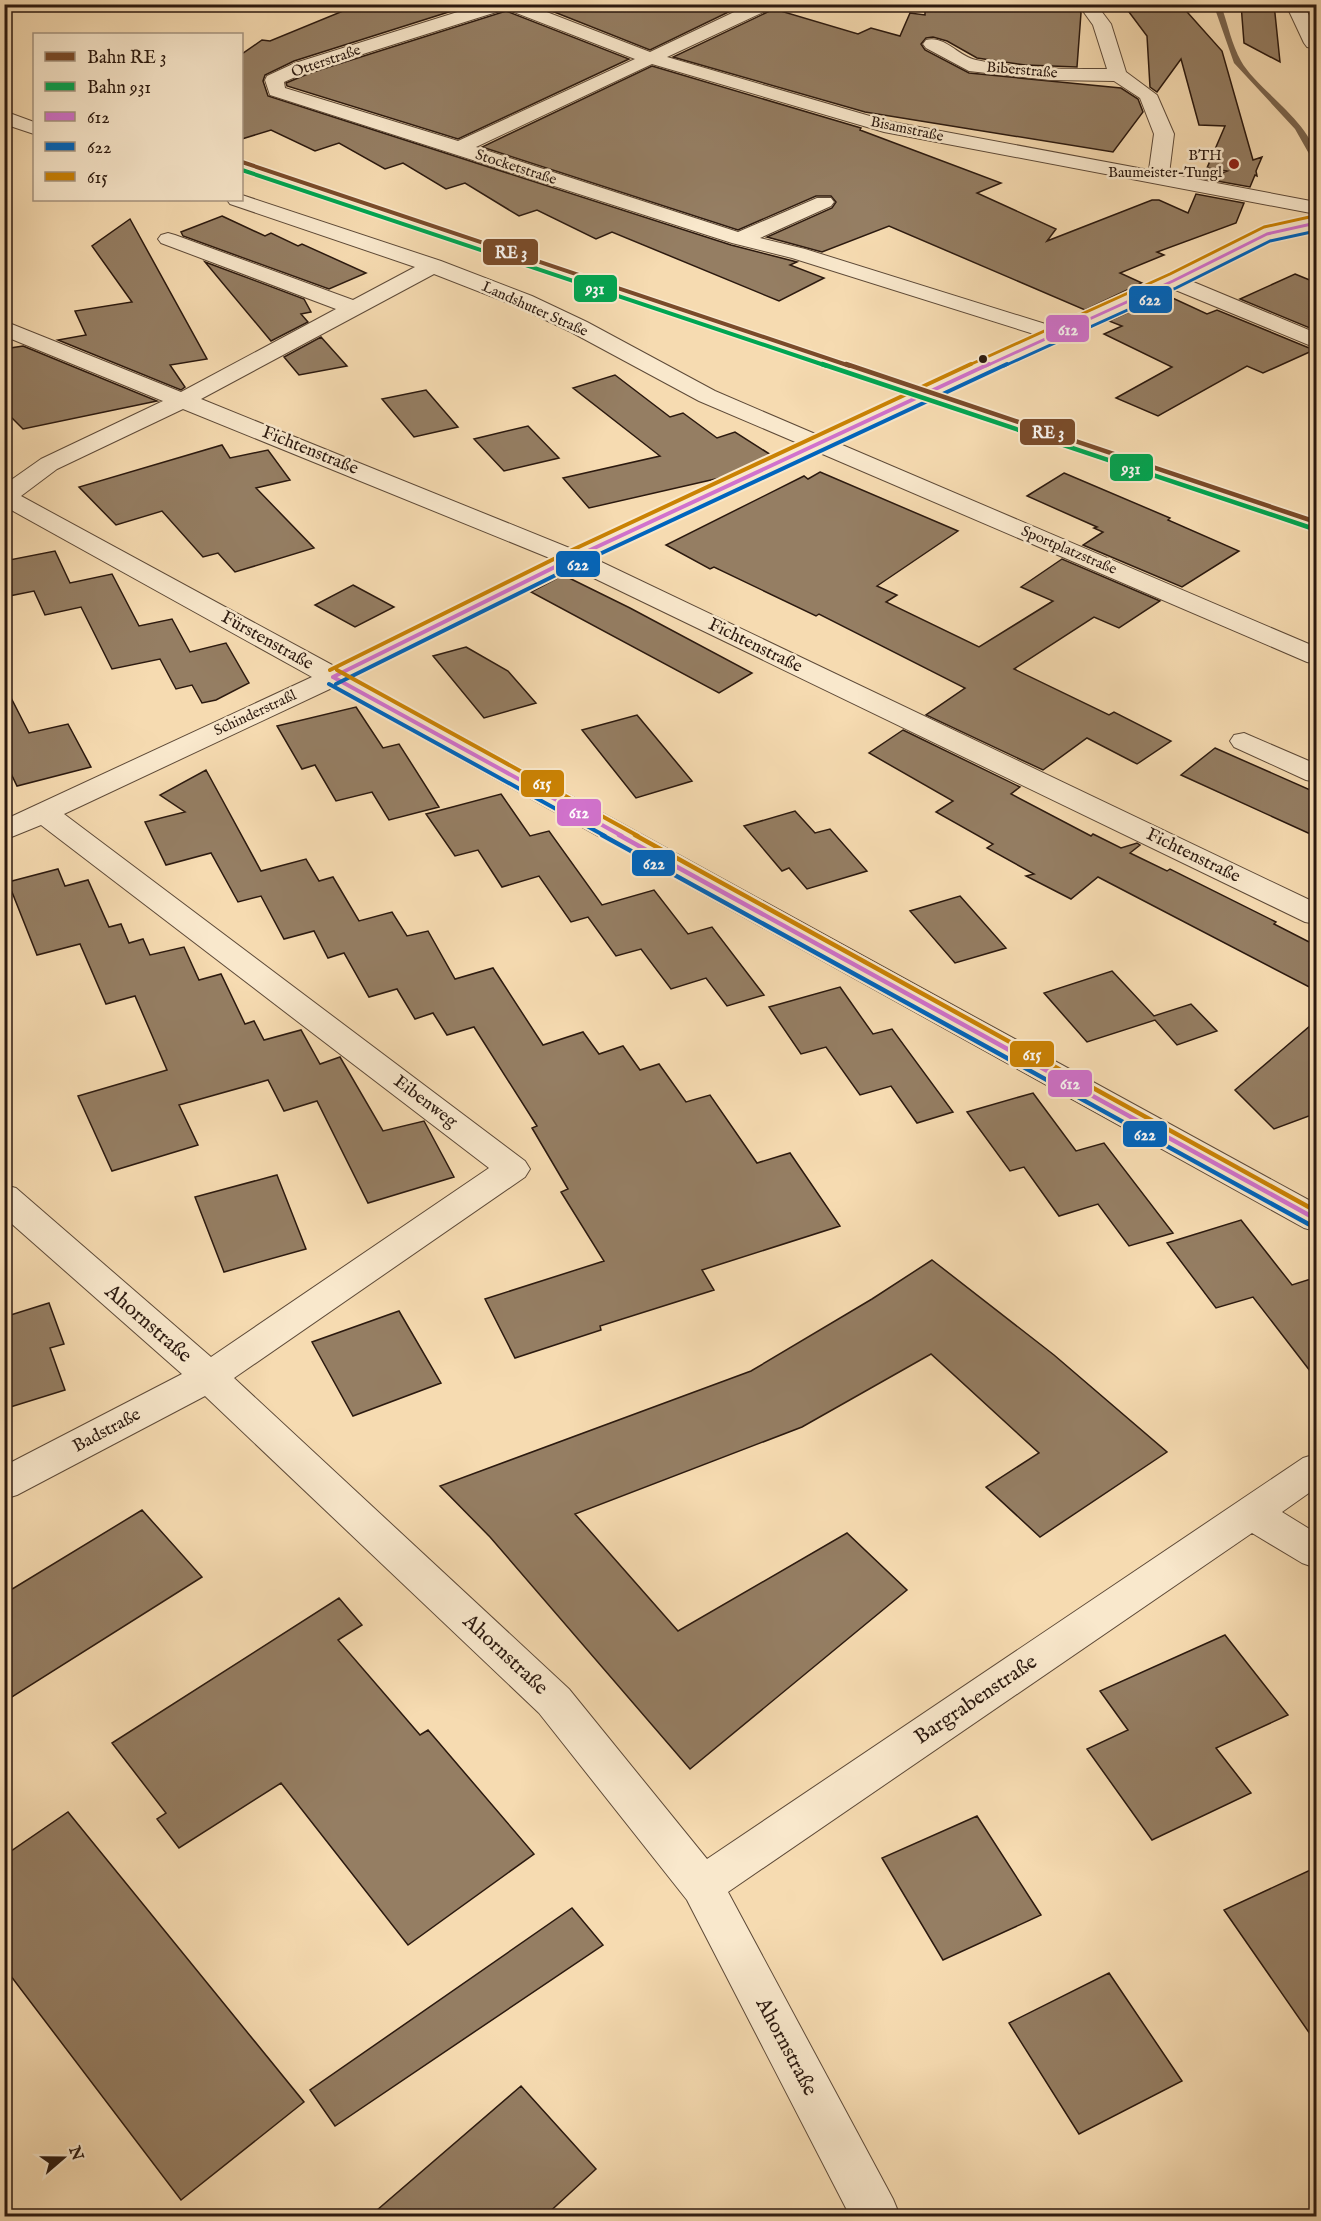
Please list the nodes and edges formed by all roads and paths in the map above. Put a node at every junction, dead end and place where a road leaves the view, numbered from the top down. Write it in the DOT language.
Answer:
graph roads {
  1 [pos="503,4"];
  2 [pos="509,4"];
  3 [pos="766,4"];
  4 [pos="1086,4"];
  5 [pos="1298,4"];
  6 [pos="932,44"];
  7 [pos="1317,44"];
  8 [pos="650,58"];
  9 [pos="1118,75"];
  10 [pos="4,117"];
  11 [pos="33,128"];
  12 [pos="459,148"];
  13 [pos="1158,178"];
  14 [pos="240,201"];
  15 [pos="824,202"];
  16 [pos="1317,208"];
  17 [pos="1317,223"];
  18 [pos="168,239"];
  19 [pos="739,240"];
  20 [pos="432,266"];
  21 [pos="1173,281"];
  22 [pos="354,308"];
  23 [pos="4,327"];
  24 [pos="1055,334"];
  25 [pos="1317,341"];
  26 [pos="183,400"];
  27 [pos="823,443"];
  28 [pos="5,496"];
  29 [pos="573,558"];
  30 [pos="1317,656"];
  31 [pos="333,677"];
  32 [pos="1244,741"];
  33 [pos="1317,774"];
  34 [pos="43,812"];
  35 [pos="4,831"];
  36 [pos="1317,915"];
  37 [pos="4,1197"];
  38 [pos="1317,1219"];
  39 [pos="209,1377"];
  40 [pos="1317,1469"];
  41 [pos="4,1484"];
  42 [pos="1251,1513"];
  43 [pos="1317,1552"];
  44 [pos="702,1886"];
  45 [pos="876,2217"];
  1 -- 12 [label="street, Otterstraße"];
  2 -- 8 [label="street, Bisamstraße"];
  3 -- 8 [label="street"];
  4 -- 9 [label="street"];
  5 -- 7 [label="street"];
  6 -- 9 [label="street, Biberstraße"];
  8 -- 12 [label="street, Stocketstraße"];
  8 -- 13 [label="street, Bisamstraße"];
  9 -- 13 [label="street"];
  10 -- 11 [label="street"];
  12 -- 19 [label="street, Stocketstraße"];
  13 -- 16 [label="street, Bisamstraße"];
  14 -- 20 [label="street, Landshuter Straße"];
  15 -- 19 [label="street"];
  17 -- 21 [label="street"];
  18 -- 22 [label="street"];
  19 -- 24 [label="street, Stocketstraße"];
  20 -- 22 [label="street, Fürstenstraße"];
  20 -- 27 [label="street, Landshuter Straße"];
  21 -- 24 [label="street"];
  21 -- 25 [label="street"];
  22 -- 26 [label="street, Fürstenstraße"];
  23 -- 26 [label="street"];
  24 -- 27 [label="street, Schinderstraßl"];
  26 -- 28 [label="street, Fürstenstraße"];
  26 -- 29 [label="street, Fichtenstraße"];
  27 -- 29 [label="street, Schinderstraßl"];
  27 -- 30 [label="street, Sportplatzstraße"];
  28 -- 31 [label="street, Fürstenstraße"];
  29 -- 31 [label="street, Schinderstraßl"];
  29 -- 36 [label="street, Fichtenstraße"];
  31 -- 34 [label="street, Schinderstraßl"];
  31 -- 38 [label="street, Fürstenstraße"];
  32 -- 33 [label="street"];
  34 -- 35 [label="street, Schinderstraßl"];
  34 -- 39 [label="street, Eibenweg"];
  37 -- 39 [label="street, Ahornstraße"];
  39 -- 41 [label="street, Badstraße"];
  39 -- 44 [label="street, Ahornstraße"];
  40 -- 42 [label="street, Bargrabenstraße"];
  42 -- 43 [label="street"];
  42 -- 44 [label="street, Bargrabenstraße"];
  44 -- 45 [label="street, Ahornstraße"];
}
